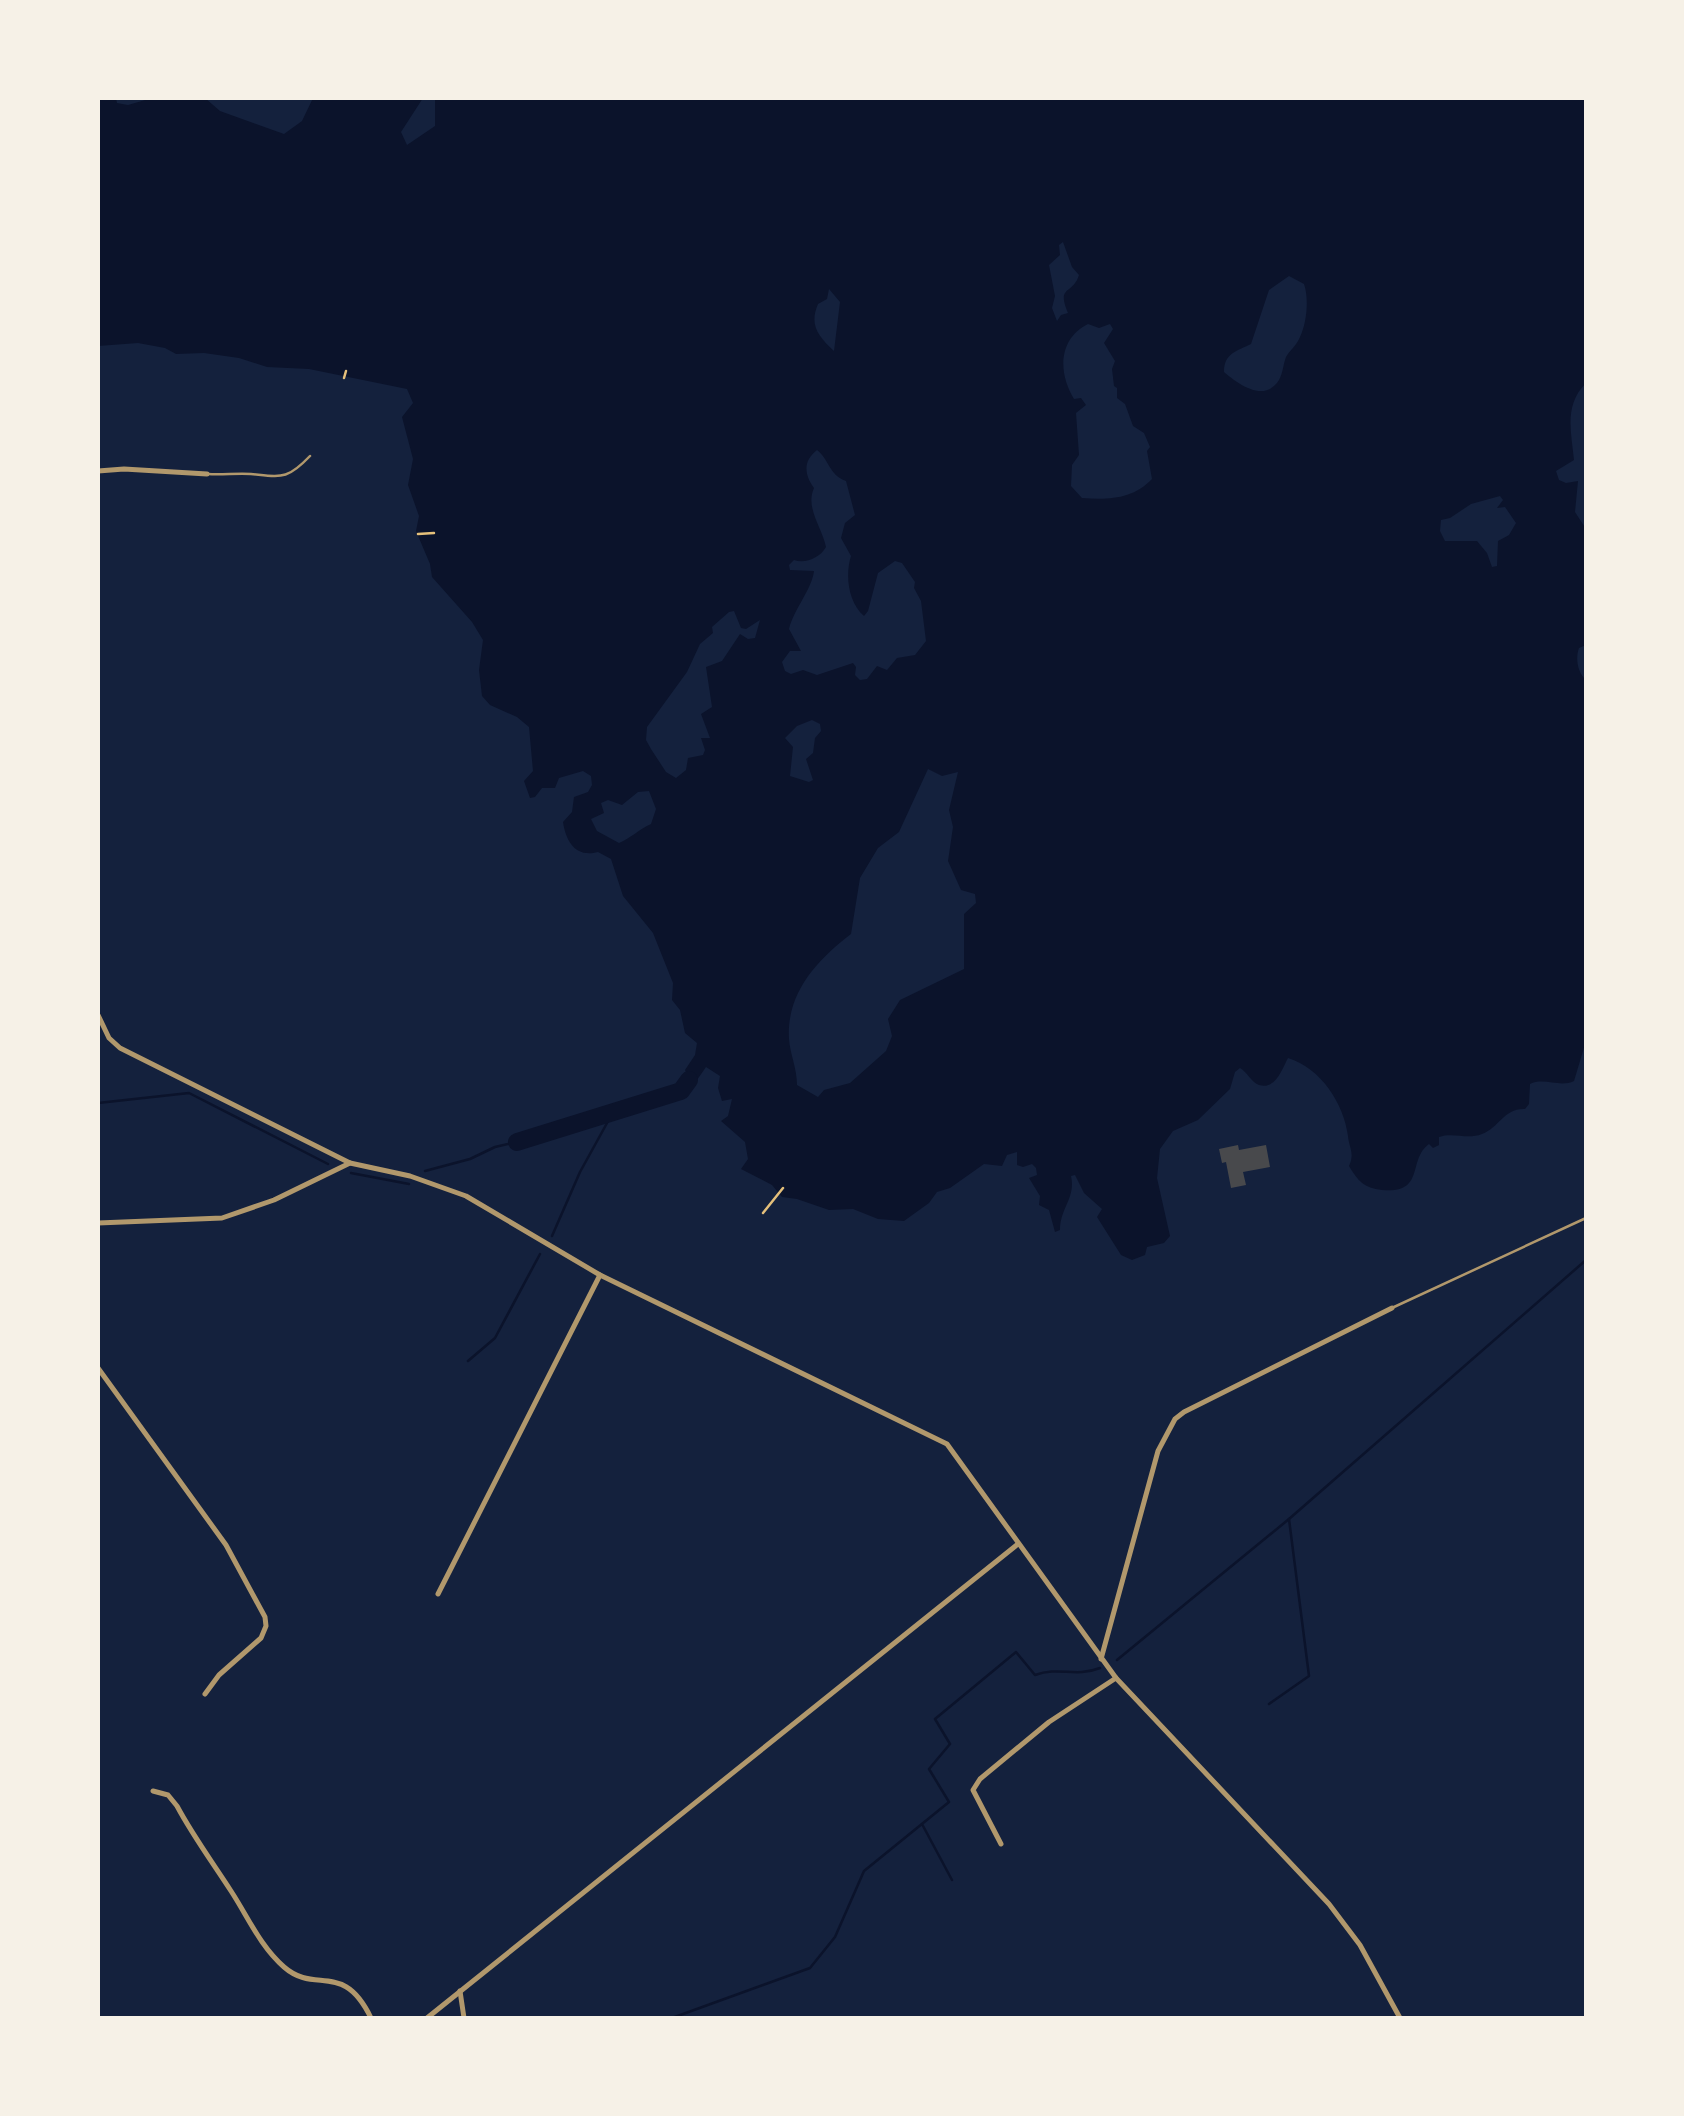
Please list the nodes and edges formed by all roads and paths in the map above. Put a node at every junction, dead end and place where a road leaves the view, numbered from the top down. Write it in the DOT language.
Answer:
graph roads {
  1 [pos="346,371"];
  2 [pos="344,378"];
  3 [pos="310,456"];
  4 [pos="98,472"];
  5 [pos="207,474"];
  6 [pos="434,533"];
  7 [pos="418,534"];
  8 [pos="98,1015"];
  9 [pos="350,1163"];
  10 [pos="782,1188"];
  11 [pos="763,1212"];
  12 [pos="1586,1218"];
  13 [pos="98,1223"];
  14 [pos="600,1276"];
  15 [pos="1392,1308"];
  16 [pos="98,1368"];
  17 [pos="1018,1544"];
  18 [pos="438,1594"];
  19 [pos="1101,1659"];
  20 [pos="1116,1678"];
  21 [pos="205,1694"];
  22 [pos="153,1791"];
  23 [pos="1001,1844"];
  24 [pos="460,1990"];
  25 [pos="371,2018"];
  26 [pos="427,2018"];
  27 [pos="464,2018"];
  28 [pos="1400,2018"];
  1 -- 2 [label="path"];
  3 -- 5 [label="lane"];
  4 -- 5 [label="street"];
  6 -- 7 [label="path"];
  8 -- 9 [label="street"];
  9 -- 13 [label="street"];
  9 -- 14 [label="street"];
  10 -- 11 [label="path"];
  12 -- 15 [label="lane"];
  14 -- 17 [label="street"];
  14 -- 18 [label="street"];
  15 -- 19 [label="street"];
  16 -- 21 [label="street"];
  17 -- 19 [label="street"];
  17 -- 24 [label="street"];
  19 -- 20 [label="street"];
  20 -- 23 [label="street"];
  20 -- 28 [label="street"];
  22 -- 25 [label="street"];
  24 -- 26 [label="street"];
  24 -- 27 [label="street"];
}
